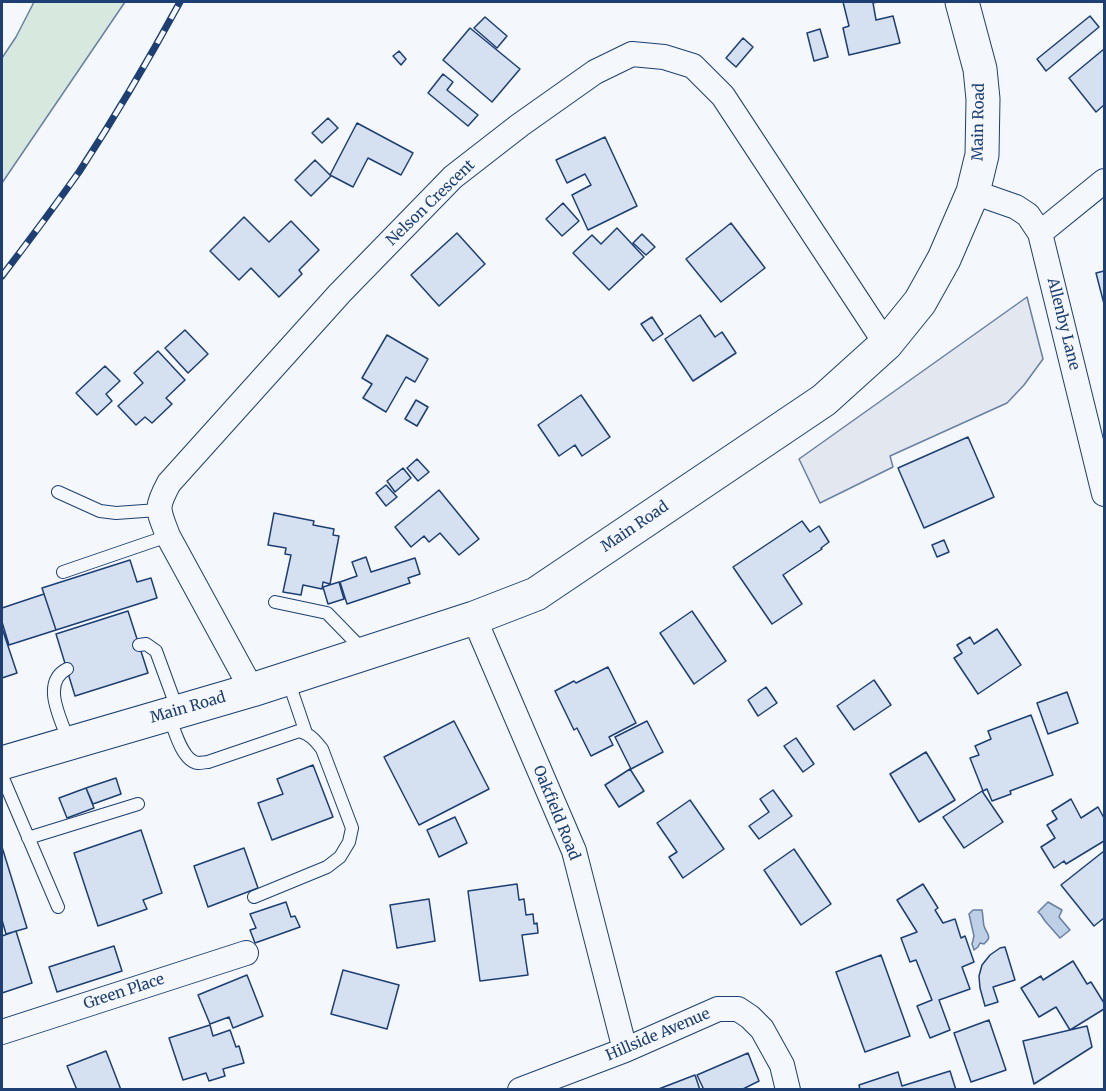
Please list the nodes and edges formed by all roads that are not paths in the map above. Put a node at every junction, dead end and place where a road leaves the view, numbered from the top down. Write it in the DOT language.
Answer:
graph roads {
  1 [pos="962,2"];
  2 [pos="1104,182"];
  3 [pos="973,192"];
  4 [pos="1040,233"];
  5 [pos="886,344"];
  6 [pos="58,492"];
  7 [pos="1104,494"];
  8 [pos="158,510"];
  9 [pos="168,536"];
  10 [pos="63,572"];
  11 [pos="275,602"];
  12 [pos="474,618"];
  13 [pos="139,645"];
  14 [pos="366,653"];
  15 [pos="67,669"];
  16 [pos="287,678"];
  17 [pos="252,690"];
  18 [pos="173,713"];
  19 [pos="306,733"];
  20 [pos="69,743"];
  21 [pos="2,763"];
  22 [pos="2,776"];
  23 [pos="138,804"];
  24 [pos="28,838"];
  25 [pos="254,897"];
  26 [pos="58,907"];
  27 [pos="246,953"];
  28 [pos="2,1032"];
  29 [pos="625,1050"];
  30 [pos="520,1089"];
  31 [pos="788,1089"];
  1 -- 3 [label="main road, Main Road"];
  2 -- 4 [label="street"];
  3 -- 4 [label="street, Allenby Lane"];
  3 -- 5 [label="main road, Main Road"];
  4 -- 7 [label="street, Allenby Lane"];
  5 -- 8 [label="street, Nelson Crescent"];
  5 -- 12 [label="main road, Main Road"];
  6 -- 8 [label="lane"];
  8 -- 9 [label="street"];
  9 -- 10 [label="lane"];
  9 -- 17 [label="street"];
  11 -- 14 [label="lane"];
  12 -- 14 [label="main road, Main Road"];
  12 -- 29 [label="street, Oakfield Road"];
  13 -- 18 [label="lane"];
  14 -- 16 [label="main road, Main Road"];
  15 -- 20 [label="lane"];
  16 -- 17 [label="main road, Main Road"];
  16 -- 19 [label="lane"];
  17 -- 18 [label="main road, Main Road"];
  18 -- 19 [label="lane"];
  18 -- 20 [label="main road, Main Road"];
  19 -- 25 [label="lane"];
  20 -- 21 [label="main road, Main Road"];
  22 -- 24 [label="lane"];
  23 -- 24 [label="lane"];
  24 -- 26 [label="lane"];
  27 -- 28 [label="street, Green Place"];
  29 -- 30 [label="street, Hillside Avenue"];
  29 -- 31 [label="street, Hillside Avenue"];
}
